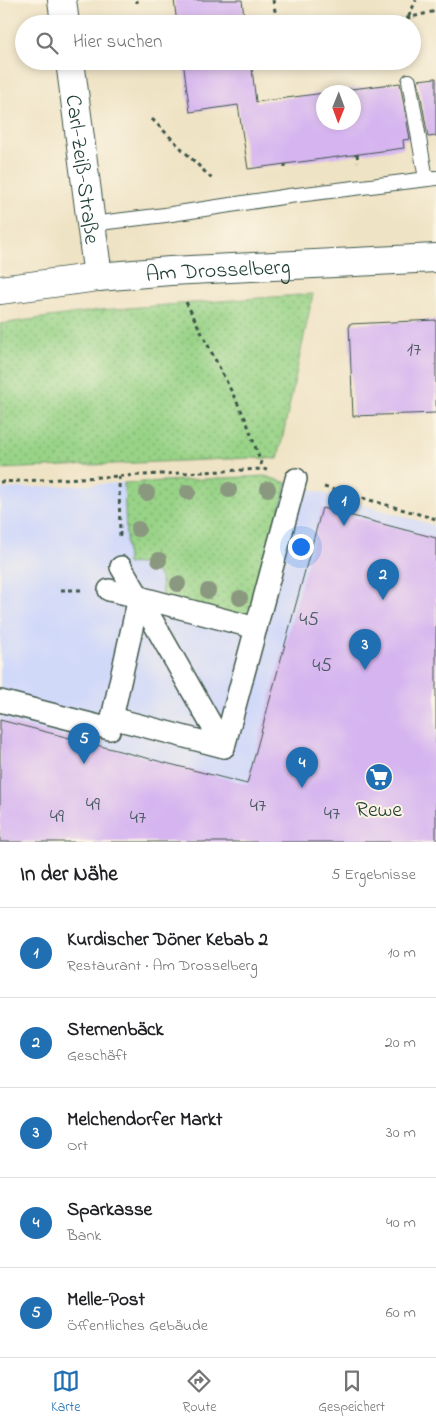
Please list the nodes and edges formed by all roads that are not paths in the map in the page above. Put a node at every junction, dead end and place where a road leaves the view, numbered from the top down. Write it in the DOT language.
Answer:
graph roads {
  1 [pos="62,0"];
  2 [pos="64,15"];
  3 [pos="71,70"];
  4 [pos="409,81"];
  5 [pos="431,179"];
  6 [pos="91,224"];
  7 [pos="436,258"];
  8 [pos="98,277"];
  9 [pos="0,290"];
  10 [pos="296,478"];
  11 [pos="121,568"];
  12 [pos="109,590"];
  13 [pos="140,597"];
  14 [pos="256,628"];
  15 [pos="0,701"];
  16 [pos="112,718"];
  17 [pos="224,747"];
  1 -- 2 [label="street"];
  3 -- 6 [label="street, Carl-Zeiß-Straße"];
  4 -- 5 [label="lane"];
  5 -- 6 [label="lane"];
  6 -- 8 [label="street, Carl-Zeiß-Straße"];
  7 -- 8 [label="street, Am Drosselberg"];
  8 -- 9 [label="street, Am Drosselberg"];
  10 -- 14 [label="street"];
  11 -- 13 [label="street"];
  12 -- 13 [label="street"];
  13 -- 14 [label="street"];
  13 -- 16 [label="street"];
  13 -- 17 [label="street"];
  14 -- 17 [label="street"];
  15 -- 16 [label="street"];
  16 -- 17 [label="street"];
}
